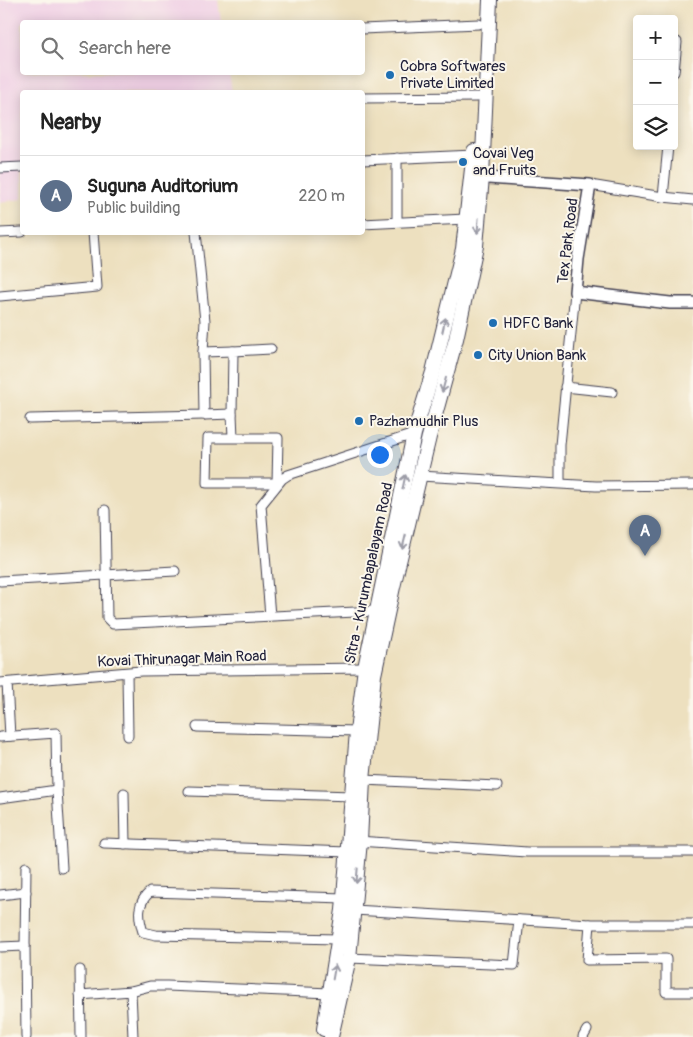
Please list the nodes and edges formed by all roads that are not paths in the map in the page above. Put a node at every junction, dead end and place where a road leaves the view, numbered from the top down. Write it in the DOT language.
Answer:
graph roads {
  1 [pos="480,0"];
  2 [pos="490,0"];
  3 [pos="480,24"];
  4 [pos="365,29"];
  5 [pos="476,97"];
  6 [pos="365,98"];
  7 [pos="668,150"];
  8 [pos="474,155"];
  9 [pos="397,158"];
  10 [pos="365,160"];
  11 [pos="20,166"];
  12 [pos="0,168"];
  13 [pos="476,177"];
  14 [pos="590,185"];
  15 [pos="663,198"];
  16 [pos="693,200"];
  17 [pos="466,219"];
  18 [pos="397,222"];
  19 [pos="365,224"];
  20 [pos="20,232"];
  21 [pos="0,234"];
  22 [pos="93,235"];
  23 [pos="196,235"];
  24 [pos="575,292"];
  25 [pos="0,296"];
  26 [pos="693,303"];
  27 [pos="271,349"];
  28 [pos="233,351"];
  29 [pos="203,352"];
  30 [pos="565,387"];
  31 [pos="612,392"];
  32 [pos="232,414"];
  33 [pos="204,415"];
  34 [pos="30,419"];
  35 [pos="414,434"];
  36 [pos="233,438"];
  37 [pos="420,476"];
  38 [pos="560,483"];
  39 [pos="693,485"];
  40 [pos="106,510"];
  41 [pos="175,572"];
  42 [pos="106,576"];
  43 [pos="0,581"];
  44 [pos="376,611"];
  45 [pos="270,616"];
  46 [pos="365,668"];
  47 [pos="127,673"];
  48 [pos="4,683"];
  49 [pos="197,727"];
  50 [pos="357,731"];
  51 [pos="128,736"];
  52 [pos="5,737"];
  53 [pos="363,780"];
  54 [pos="497,786"];
  55 [pos="57,790"];
  56 [pos="189,791"];
  57 [pos="124,793"];
  58 [pos="352,796"];
  59 [pos="0,798"];
  60 [pos="104,843"];
  61 [pos="125,844"];
  62 [pos="352,845"];
  63 [pos="693,852"];
  64 [pos="26,867"];
  65 [pos="62,868"];
  66 [pos="26,892"];
  67 [pos="0,895"];
  68 [pos="344,898"];
  69 [pos="354,910"];
  70 [pos="519,920"];
  71 [pos="590,924"];
  72 [pos="693,924"];
  73 [pos="338,939"];
  74 [pos="25,946"];
  75 [pos="0,947"];
  76 [pos="349,958"];
  77 [pos="80,970"];
  78 [pos="131,991"];
  79 [pos="693,992"];
  80 [pos="330,993"];
  81 [pos="80,995"];
  82 [pos="26,1037"];
  83 [pos="81,1037"];
  84 [pos="133,1037"];
  85 [pos="323,1037"];
  86 [pos="331,1037"];
  1 -- 3 [label="main road, Sitra - Kurumbapalayam Road"];
  2 -- 13 [label="main road, Sitra - Kurumbapalayam Road"];
  3 -- 4 [label="street"];
  3 -- 5 [label="main road, Sitra - Kurumbapalayam Road"];
  5 -- 6 [label="street"];
  5 -- 8 [label="main road, Sitra - Kurumbapalayam Road"];
  7 -- 15 [label="street"];
  8 -- 9 [label="street"];
  8 -- 13 [label="main road, Sitra - Kurumbapalayam Road"];
  9 -- 10 [label="street"];
  9 -- 18 [label="street"];
  11 -- 12 [label="street"];
  13 -- 14 [label="street, Tex Park Road"];
  13 -- 17 [label="main road, Sitra - Kurumbapalayam Road"];
  13 -- 37 [label="main road, one-way"];
  14 -- 15 [label="street"];
  14 -- 24 [label="street, Tex Park Road"];
  15 -- 16 [label="street"];
  17 -- 18 [label="street"];
  35 -- 17 [label="main road, Sitra - Kurumbapalayam Road, one-way"];
  18 -- 19 [label="street"];
  20 -- 21 [label="street"];
  22 -- 25 [label="street"];
  23 -- 29 [label="street"];
  24 -- 26 [label="street, Tex Park Road"];
  24 -- 30 [label="street"];
  27 -- 28 [label="street"];
  28 -- 29 [label="street"];
  28 -- 32 [label="street"];
  29 -- 33 [label="street"];
  30 -- 31 [label="street"];
  30 -- 38 [label="street"];
  32 -- 33 [label="street"];
  32 -- 36 [label="street"];
  33 -- 34 [label="street"];
  44 -- 35 [label="main road, Sitra - Kurumbapalayam Road, one-way"];
  35 -- 45 [label="street"];
  36 -- 36 [label="street"];
  37 -- 38 [label="street"];
  37 -- 53 [label="main road, one-way"];
  38 -- 39 [label="street"];
  40 -- 42 [label="street"];
  41 -- 42 [label="street"];
  42 -- 43 [label="street"];
  42 -- 45 [label="street"];
  44 -- 45 [label="street"];
  44 -- 46 [label="main road, Sitra - Kurumbapalayam Road"];
  46 -- 47 [label="street, Kovai Thirunagar Main Road"];
  46 -- 50 [label="main road, Sitra - Kurumbapalayam Road"];
  47 -- 48 [label="street, Kovai Thirunagar Main Road"];
  47 -- 51 [label="street"];
  48 -- 52 [label="street"];
  49 -- 50 [label="street"];
  50 -- 58 [label="main road, Sitra - Kurumbapalayam Road"];
  52 -- 55 [label="street"];
  53 -- 54 [label="street"];
  53 -- 62 [label="main road"];
  55 -- 59 [label="street"];
  55 -- 65 [label="street"];
  56 -- 58 [label="street"];
  57 -- 61 [label="street"];
  58 -- 62 [label="main road, Sitra - Kurumbapalayam Road"];
  60 -- 61 [label="street"];
  61 -- 62 [label="street"];
  62 -- 63 [label="street"];
  62 -- 68 [label="main road, Sitra - Kurumbapalayam Road"];
  62 -- 69 [label="main road, one-way"];
  64 -- 66 [label="street"];
  66 -- 67 [label="street"];
  66 -- 74 [label="street"];
  68 -- 73 [label="main road, Sitra - Kurumbapalayam Road"];
  68 -- 73 [label="street"];
  69 -- 70 [label="street"];
  69 -- 76 [label="main road"];
  70 -- 71 [label="street"];
  70 -- 76 [label="street"];
  71 -- 72 [label="street"];
  71 -- 79 [label="street"];
  80 -- 73 [label="main road, Sitra - Kurumbapalayam Road, one-way"];
  74 -- 75 [label="street"];
  74 -- 82 [label="street"];
  76 -- 86 [label="main road"];
  77 -- 81 [label="street"];
  78 -- 80 [label="street"];
  78 -- 81 [label="street"];
  78 -- 84 [label="street"];
  80 -- 85 [label="main road, Sitra - Kurumbapalayam Road"];
  81 -- 83 [label="street"];
}
